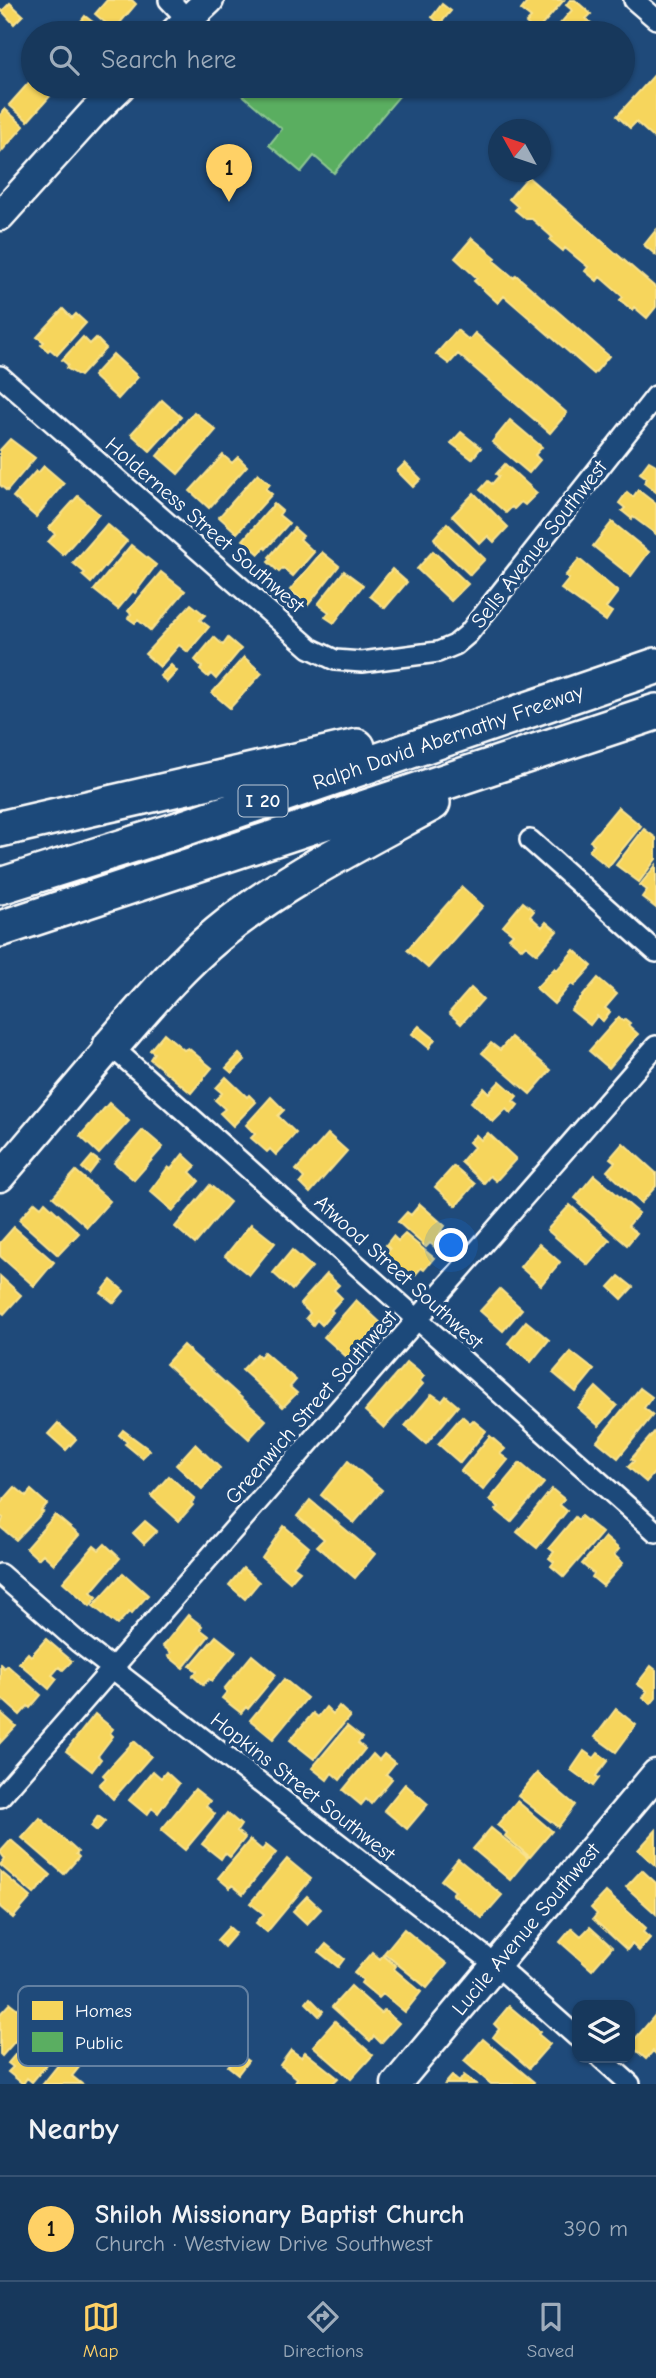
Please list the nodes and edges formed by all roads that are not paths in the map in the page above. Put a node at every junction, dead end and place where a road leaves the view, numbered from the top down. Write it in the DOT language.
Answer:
graph roads {
  1 [pos="209,0"];
  2 [pos="634,0"];
  3 [pos="177,18"];
  4 [pos="656,19"];
  5 [pos="109,98"];
  6 [pos="0,216"];
  7 [pos="0,376"];
  8 [pos="656,396"];
  9 [pos="400,657"];
  10 [pos="656,666"];
  11 [pos="524,709"];
  12 [pos="656,712"];
  13 [pos="509,761"];
  14 [pos="0,829"];
  15 [pos="530,839"];
  16 [pos="0,886"];
  17 [pos="0,929"];
  18 [pos="656,952"];
  19 [pos="111,1046"];
  20 [pos="656,1046"];
  21 [pos="0,1177"];
  22 [pos="418,1319"];
  23 [pos="656,1532"];
  24 [pos="0,1574"];
  25 [pos="112,1669"];
  26 [pos="656,1774"];
  27 [pos="0,1797"];
  28 [pos="496,1965"];
  29 [pos="572,2033"];
  30 [pos="607,2063"];
  31 [pos="396,2084"];
  32 [pos="630,2084"];
  1 -- 3 [label="street"];
  2 -- 4 [label="street"];
  5 -- 6 [label="street"];
  7 -- 9 [label="street, Holderness Street Southwest"];
  8 -- 9 [label="street, Sells Avenue Southwest"];
  10 -- 11 [label="highway, Ralph David Abernathy Freeway / I 20"];
  11 -- 14 [label="highway"];
  11 -- 16 [label="highway, Ralph David Abernathy Freeway / I 20"];
  12 -- 13 [label="highway, Ralph David Abernathy Freeway / I 20"];
  13 -- 17 [label="highway, Ralph David Abernathy Freeway / I 20"];
  13 -- 19 [label="highway"];
  15 -- 18 [label="street"];
  19 -- 21 [label="street"];
  19 -- 22 [label="street, Atwood Street Southwest"];
  20 -- 22 [label="street, Greenwich Street Southwest"];
  22 -- 23 [label="street, Atwood Street Southwest"];
  22 -- 25 [label="street, Greenwich Street Southwest"];
  24 -- 25 [label="street, Hopkins Street Southwest"];
  25 -- 27 [label="street, Greenwich Street Southwest"];
  25 -- 28 [label="street, Hopkins Street Southwest"];
  26 -- 28 [label="street, Lucile Avenue Southwest"];
  28 -- 29 [label="street, Hopkins Street Southwest"];
  28 -- 31 [label="street, Lucile Avenue Southwest"];
  30 -- 32 [label="street"];
}
